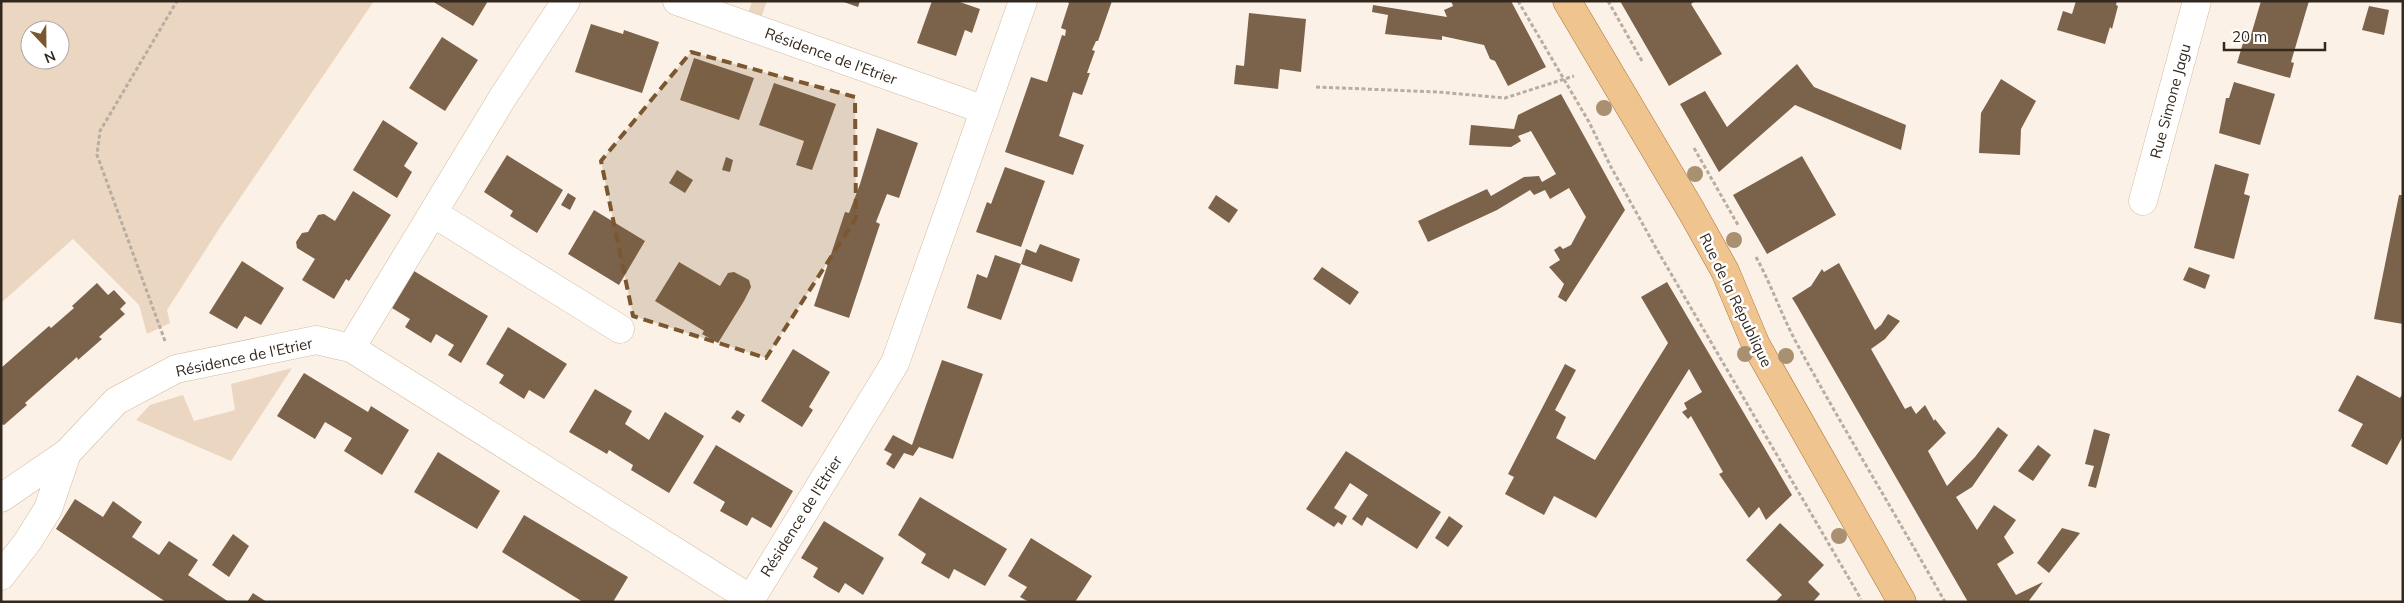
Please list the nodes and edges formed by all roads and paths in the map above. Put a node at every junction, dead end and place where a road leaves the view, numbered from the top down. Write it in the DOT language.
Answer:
graph roads {
  1 [pos="177,1"];
  2 [pos="566,1"];
  3 [pos="677,1"];
  4 [pos="1023,1"];
  5 [pos="1518,1"];
  6 [pos="1566,1"];
  7 [pos="1608,1"];
  8 [pos="2197,1"];
  9 [pos="1643,62"];
  10 [pos="1550,84"];
  11 [pos="1316,87"];
  12 [pos="985,110"];
  13 [pos="1688,140"];
  14 [pos="2143,201"];
  15 [pos="433,213"];
  16 [pos="1740,229"];
  17 [pos="1753,252"];
  18 [pos="620,329"];
  19 [pos="351,348"];
  20 [pos="176,369"];
  21 [pos="67,453"];
  22 [pos="1,498"];
  23 [pos="1,576"];
  24 [pos="754,600"];
  25 [pos="1863,602"];
  26 [pos="1902,602"];
  27 [pos="1946,602"];
  1 -- 20 [label="path"];
  2 -- 15 [label="street"];
  3 -- 12 [label="street, Résidence de l'Etrier"];
  4 -- 12 [label="street, Résidence de l'Etrier"];
  5 -- 25 [label="path"];
  6 -- 26 [label="main road, Rue de la République"];
  7 -- 9 [label="path"];
  8 -- 14 [label="street, Rue Simone Jagu"];
  10 -- 11 [label="path"];
  12 -- 24 [label="street, Résidence de l'Etrier"];
  13 -- 16 [label="path"];
  15 -- 18 [label="street"];
  15 -- 19 [label="street"];
  17 -- 27 [label="path"];
  19 -- 20 [label="street, Résidence de l'Etrier"];
  19 -- 24 [label="street, Résidence de l'Etrier"];
  20 -- 21 [label="street, Résidence de l'Etrier"];
  21 -- 22 [label="street"];
  21 -- 23 [label="street, Résidence de l'Etrier"];
}
